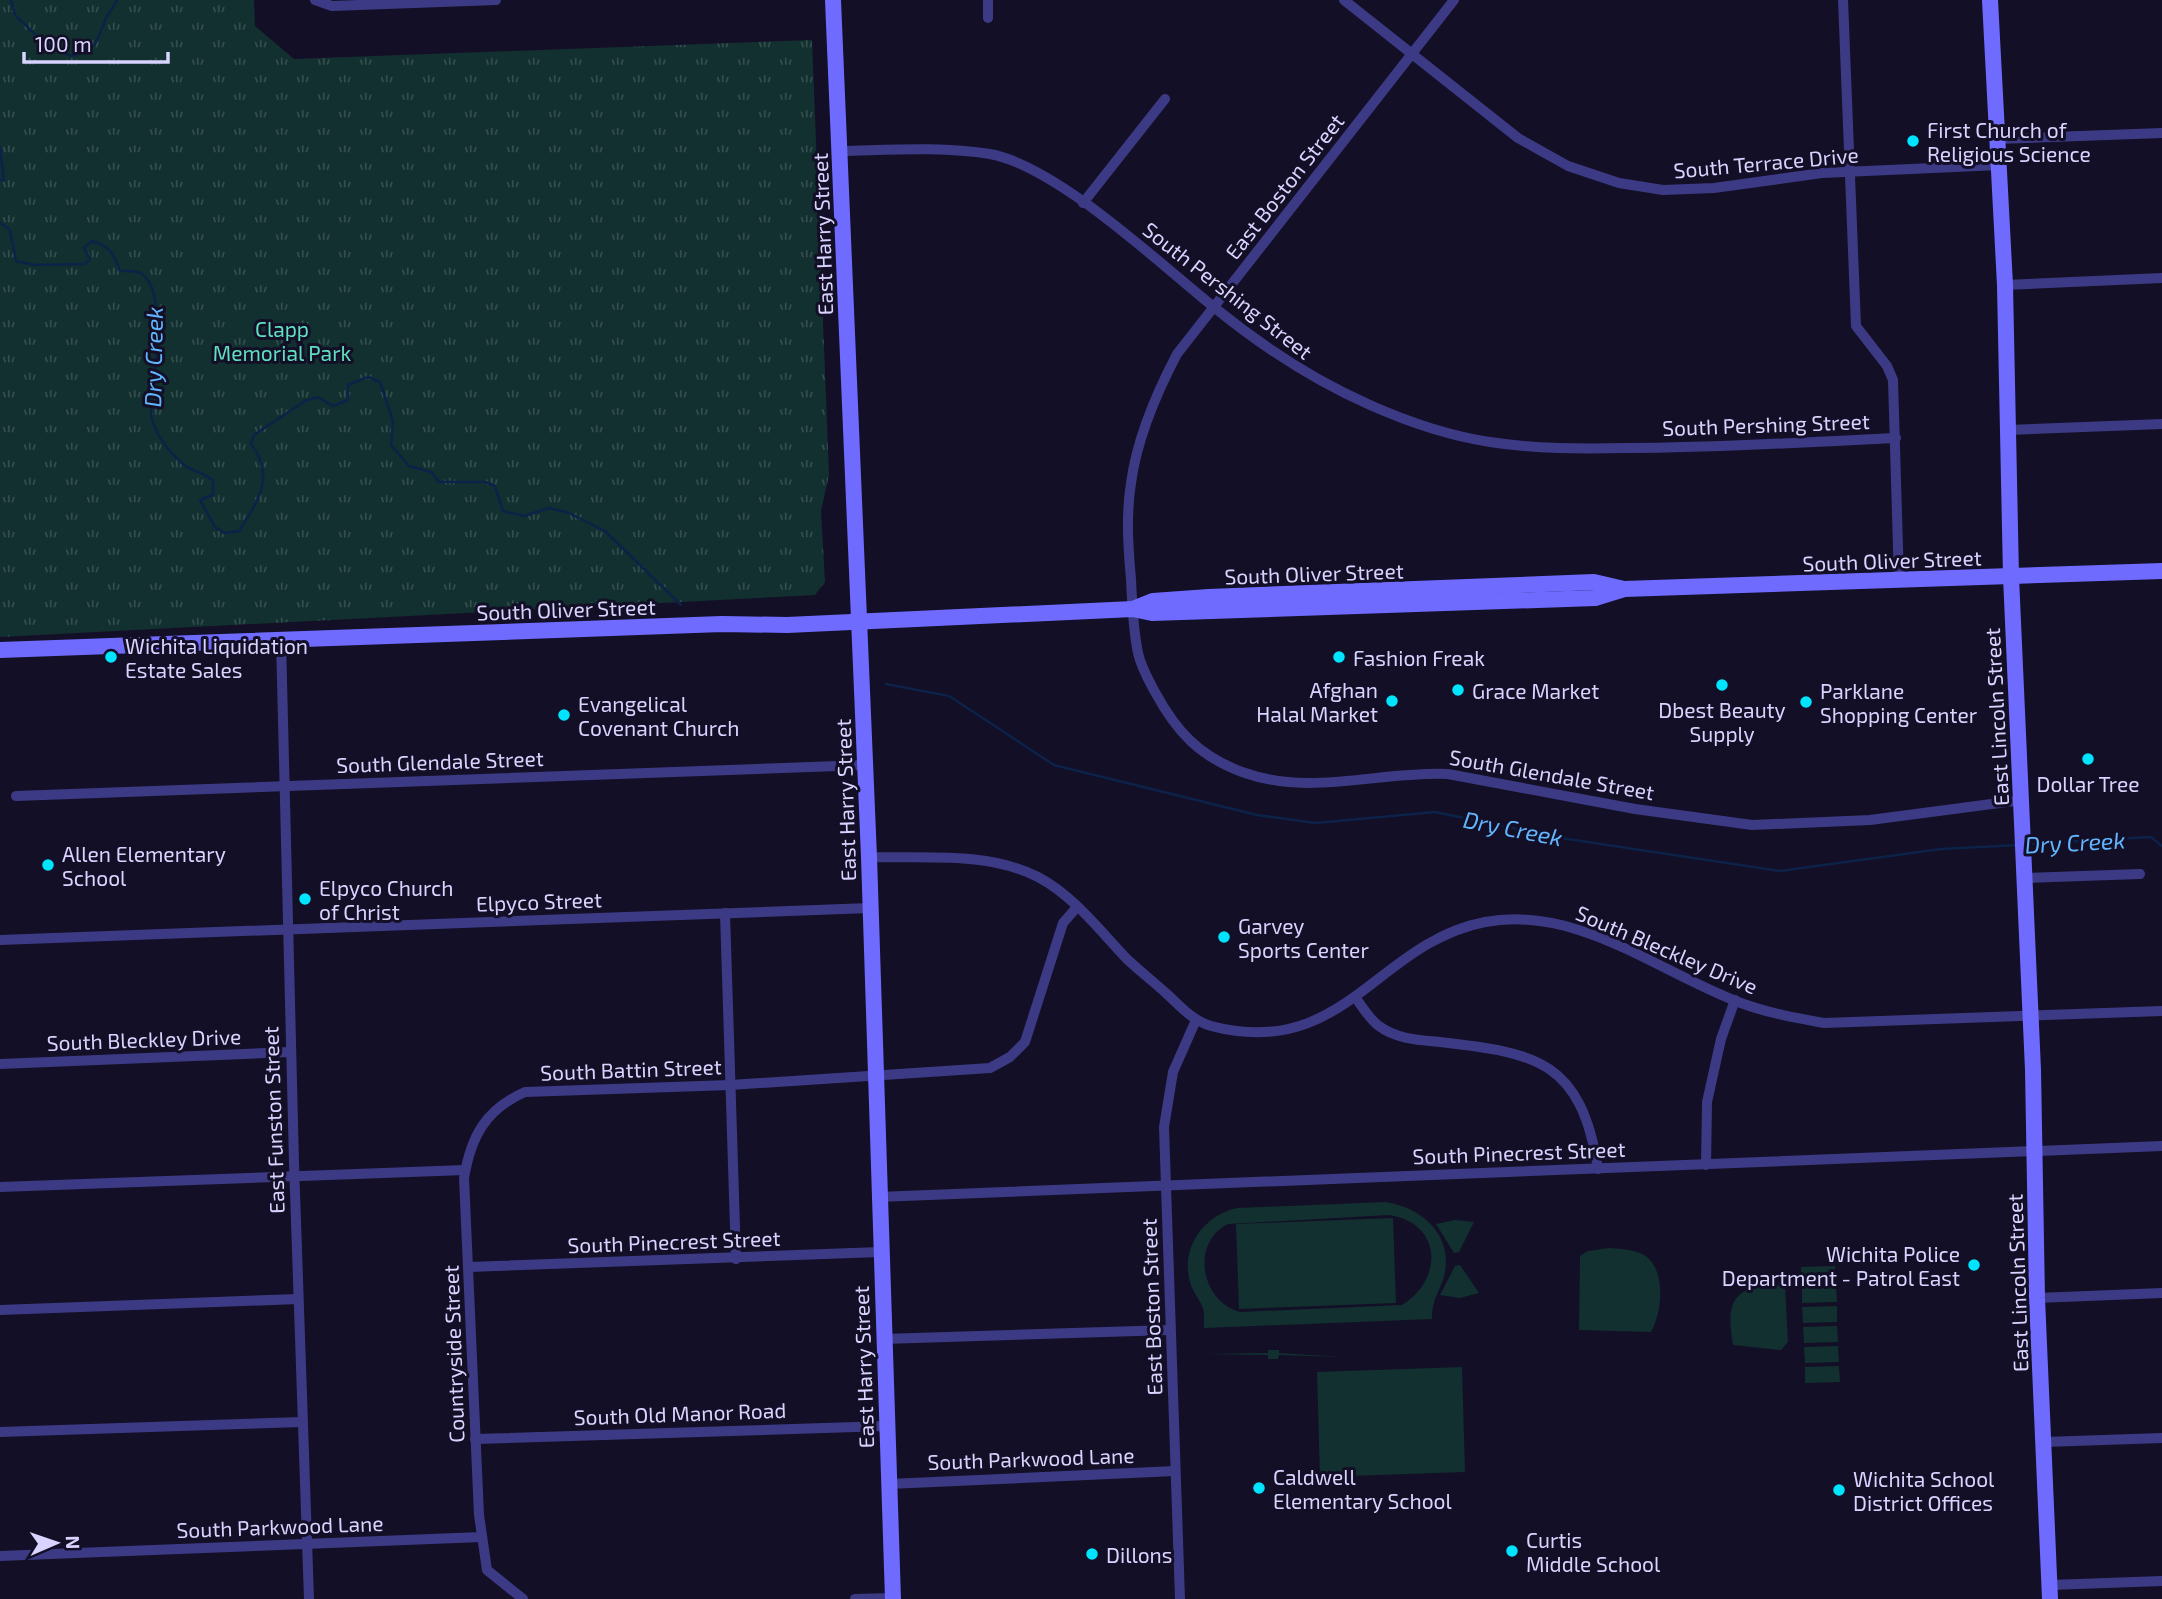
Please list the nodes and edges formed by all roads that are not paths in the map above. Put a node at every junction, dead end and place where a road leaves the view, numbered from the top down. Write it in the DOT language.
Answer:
graph roads {
  1 [pos="315,0"];
  2 [pos="496,0"];
  3 [pos="833,0"];
  4 [pos="988,0"];
  5 [pos="1344,0"];
  6 [pos="1454,0"];
  7 [pos="1843,0"];
  8 [pos="1990,0"];
  9 [pos="988,18"];
  10 [pos="1412,56"];
  11 [pos="1165,99"];
  12 [pos="2162,132"];
  13 [pos="1997,139"];
  14 [pos="841,151"];
  15 [pos="1999,165"];
  16 [pos="1848,172"];
  17 [pos="1083,203"];
  18 [pos="2162,278"];
  19 [pos="2005,285"];
  20 [pos="1213,307"];
  21 [pos="2162,424"];
  22 [pos="2008,430"];
  23 [pos="1896,438"];
  24 [pos="2162,571"];
  25 [pos="2011,577"];
  26 [pos="1899,580"];
  27 [pos="1133,609"];
  28 [pos="858,622"];
  29 [pos="281,640"];
  30 [pos="0,650"];
  31 [pos="865,765"];
  32 [pos="284,786"];
  33 [pos="16,796"];
  34 [pos="2021,800"];
  35 [pos="869,857"];
  36 [pos="2140,874"];
  37 [pos="2025,878"];
  38 [pos="1077,906"];
  39 [pos="870,908"];
  40 [pos="725,913"];
  41 [pos="287,929"];
  42 [pos="0,940"];
  43 [pos="1355,997"];
  44 [pos="1735,1000"];
  45 [pos="2162,1011"];
  46 [pos="2031,1017"];
  47 [pos="1196,1020"];
  48 [pos="290,1052"];
  49 [pos="0,1064"];
  50 [pos="874,1074"];
  51 [pos="730,1085"];
  52 [pos="2162,1146"];
  53 [pos="2035,1154"];
  54 [pos="1706,1165"];
  55 [pos="1598,1169"];
  56 [pos="465,1170"];
  57 [pos="294,1176"];
  58 [pos="0,1186"];
  59 [pos="1166,1186"];
  60 [pos="878,1197"];
  61 [pos="880,1252"];
  62 [pos="736,1259"];
  63 [pos="469,1267"];
  64 [pos="2162,1293"];
  65 [pos="2037,1298"];
  66 [pos="298,1299"];
  67 [pos="0,1310"];
  68 [pos="1170,1330"];
  69 [pos="883,1339"];
  70 [pos="303,1422"];
  71 [pos="887,1426"];
  72 [pos="0,1432"];
  73 [pos="2162,1438"];
  74 [pos="475,1439"];
  75 [pos="2044,1442"];
  76 [pos="1175,1471"];
  77 [pos="889,1483"];
  78 [pos="482,1537"];
  79 [pos="307,1545"];
  80 [pos="0,1556"];
  81 [pos="2162,1581"];
  82 [pos="2050,1592"];
  83 [pos="893,1598"];
  84 [pos="309,1599"];
  85 [pos="523,1599"];
  86 [pos="855,1599"];
  87 [pos="1180,1599"];
  1 -- 2 [label="street"];
  3 -- 14 [label="main road, East Harry Street"];
  4 -- 9 [label="street"];
  5 -- 10 [label="street, South Terrace Drive"];
  6 -- 10 [label="street, East Boston Street"];
  7 -- 16 [label="street"];
  8 -- 13 [label="main road, East Lincoln Street"];
  10 -- 16 [label="street, South Terrace Drive"];
  10 -- 20 [label="street, East Boston Street"];
  11 -- 17 [label="street"];
  12 -- 13 [label="street"];
  13 -- 15 [label="main road, East Lincoln Street"];
  14 -- 17 [label="street, South Pershing Street"];
  14 -- 28 [label="main road, East Harry Street"];
  15 -- 16 [label="street, South Terrace Drive"];
  15 -- 19 [label="main road, East Lincoln Street"];
  16 -- 23 [label="street"];
  17 -- 20 [label="street, South Pershing Street"];
  18 -- 19 [label="street"];
  19 -- 22 [label="main road, East Lincoln Street"];
  20 -- 23 [label="street, South Pershing Street"];
  20 -- 27 [label="street, East Boston Street"];
  21 -- 22 [label="street"];
  22 -- 25 [label="main road, East Lincoln Street"];
  23 -- 26 [label="street"];
  24 -- 25 [label="main road, South Oliver Street"];
  25 -- 26 [label="main road, South Oliver Street"];
  25 -- 34 [label="main road, East Lincoln Street"];
  26 -- 27 [label="main road, South Oliver Street"];
  27 -- 28 [label="main road, South Oliver Street"];
  27 -- 34 [label="street, South Glendale Street"];
  28 -- 29 [label="main road, South Oliver Street"];
  28 -- 31 [label="main road, East Harry Street"];
  29 -- 30 [label="main road, South Oliver Street"];
  29 -- 32 [label="street, East Funston Street"];
  31 -- 32 [label="street, South Glendale Street"];
  31 -- 35 [label="main road, East Harry Street"];
  32 -- 33 [label="street, South Glendale Street"];
  32 -- 41 [label="street, East Funston Street"];
  34 -- 37 [label="main road, East Lincoln Street"];
  35 -- 38 [label="street, South Bleckley Drive"];
  35 -- 39 [label="main road, East Harry Street"];
  36 -- 37 [label="street"];
  37 -- 46 [label="main road, East Lincoln Street"];
  38 -- 47 [label="street, South Bleckley Drive"];
  38 -- 50 [label="street, South Battin Street"];
  39 -- 40 [label="street, Elpyco Street"];
  39 -- 50 [label="main road, East Harry Street"];
  40 -- 41 [label="street, Elpyco Street"];
  40 -- 51 [label="street"];
  41 -- 42 [label="street, Elpyco Street"];
  41 -- 48 [label="street, East Funston Street"];
  43 -- 44 [label="street, South Bleckley Drive"];
  43 -- 47 [label="street, South Bleckley Drive"];
  43 -- 55 [label="street"];
  44 -- 46 [label="street, South Bleckley Drive"];
  44 -- 54 [label="street"];
  45 -- 46 [label="street, South Bleckley Drive"];
  46 -- 53 [label="main road, East Lincoln Street"];
  47 -- 59 [label="street, East Boston Street"];
  48 -- 49 [label="street, South Bleckley Drive"];
  48 -- 57 [label="street, East Funston Street"];
  50 -- 51 [label="street, South Battin Street"];
  50 -- 60 [label="main road, East Harry Street"];
  51 -- 56 [label="street, South Battin Street"];
  51 -- 62 [label="street"];
  52 -- 53 [label="street, South Pinecrest Street"];
  53 -- 54 [label="street, South Pinecrest Street"];
  53 -- 65 [label="main road, East Lincoln Street"];
  54 -- 55 [label="street, South Pinecrest Street"];
  55 -- 59 [label="street, South Pinecrest Street"];
  56 -- 57 [label="street"];
  56 -- 63 [label="street, Countryside Street"];
  57 -- 58 [label="street"];
  57 -- 66 [label="street, East Funston Street"];
  59 -- 60 [label="street, South Pinecrest Street"];
  59 -- 68 [label="street, East Boston Street"];
  60 -- 61 [label="main road, East Harry Street"];
  61 -- 62 [label="street, South Pinecrest Street"];
  61 -- 69 [label="main road, East Harry Street"];
  62 -- 63 [label="street, South Pinecrest Street"];
  63 -- 74 [label="street, Countryside Street"];
  64 -- 65 [label="street"];
  65 -- 75 [label="main road, East Lincoln Street"];
  66 -- 67 [label="street"];
  66 -- 70 [label="street, East Funston Street"];
  68 -- 69 [label="street"];
  68 -- 76 [label="street, East Boston Street"];
  69 -- 71 [label="main road, East Harry Street"];
  70 -- 72 [label="street"];
  70 -- 79 [label="street, East Funston Street"];
  71 -- 74 [label="street, South Old Manor Road"];
  71 -- 77 [label="main road, East Harry Street"];
  73 -- 75 [label="street"];
  74 -- 78 [label="street, Countryside Street"];
  75 -- 82 [label="main road, East Lincoln Street"];
  76 -- 77 [label="street, South Parkwood Lane"];
  76 -- 87 [label="street, East Boston Street"];
  77 -- 83 [label="main road, East Harry Street"];
  78 -- 79 [label="street, South Parkwood Lane"];
  78 -- 85 [label="street"];
  79 -- 80 [label="street, South Parkwood Lane"];
  79 -- 84 [label="street, East Funston Street"];
  81 -- 82 [label="street"];
  83 -- 86 [label="street"];
}
